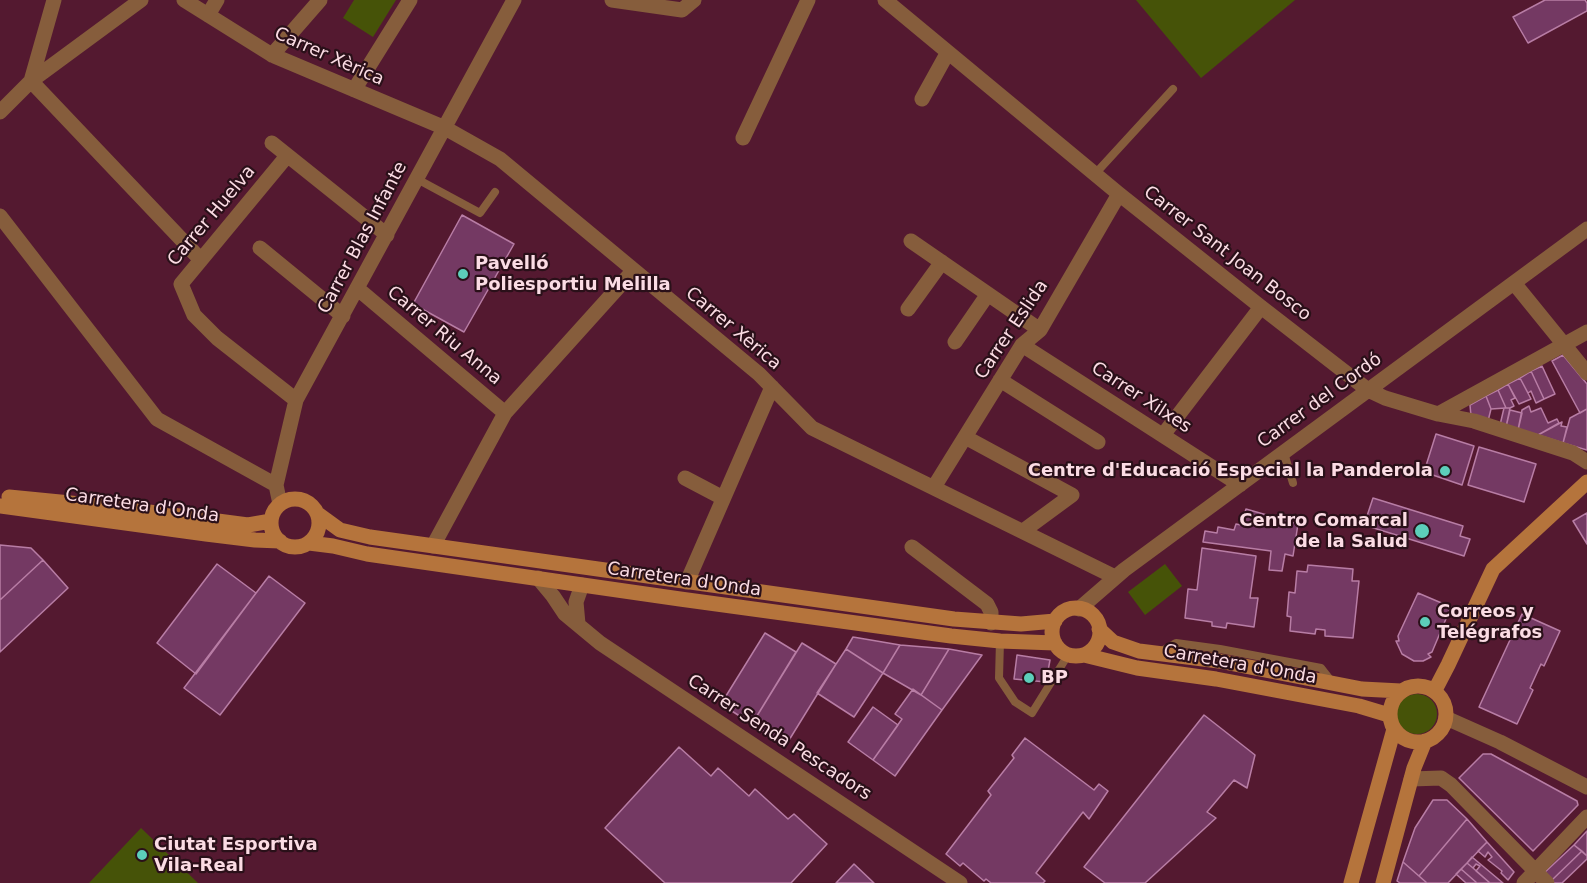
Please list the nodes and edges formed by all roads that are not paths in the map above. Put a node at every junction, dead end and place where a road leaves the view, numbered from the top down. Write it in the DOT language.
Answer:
graph roads {
  1 [pos="54,0"];
  2 [pos="141,0"];
  3 [pos="184,0"];
  4 [pos="217,0"];
  5 [pos="320,0"];
  6 [pos="410,0"];
  7 [pos="514,0"];
  8 [pos="612,0"];
  9 [pos="694,0"];
  10 [pos="808,0"];
  11 [pos="895,3"];
  12 [pos="208,15"];
  13 [pos="948,52"];
  14 [pos="272,55"];
  15 [pos="31,81"];
  16 [pos="1173,89"];
  17 [pos="354,90"];
  18 [pos="922,99"];
  19 [pos="0,112"];
  20 [pos="445,128"];
  21 [pos="743,138"];
  22 [pos="272,143"];
  23 [pos="287,156"];
  24 [pos="1095,174"];
  25 [pos="417,179"];
  26 [pos="495,192"];
  27 [pos="1119,194"];
  28 [pos="0,216"];
  29 [pos="1587,229"];
  30 [pos="387,235"];
  31 [pos="911,241"];
  32 [pos="260,248"];
  33 [pos="201,260"];
  34 [pos="942,262"];
  35 [pos="633,271"];
  36 [pos="1514,283"];
  37 [pos="358,289"];
  38 [pos="988,294"];
  39 [pos="1261,307"];
  40 [pos="908,309"];
  41 [pos="343,316"];
  42 [pos="1040,330"];
  43 [pos="1587,332"];
  44 [pos="955,342"];
  45 [pos="1565,344"];
  46 [pos="1022,345"];
  47 [pos="1587,374"];
  48 [pos="1000,380"];
  49 [pos="772,387"];
  50 [pos="1368,390"];
  51 [pos="296,400"];
  52 [pos="505,413"];
  53 [pos="1438,414"];
  54 [pos="1163,435"];
  55 [pos="965,437"];
  56 [pos="1098,442"];
  57 [pos="1284,453"];
  58 [pos="1587,462"];
  59 [pos="685,478"];
  60 [pos="1293,483"];
  61 [pos="1586,484"];
  62 [pos="276,485"];
  63 [pos="1240,485"];
  64 [pos="934,487"];
  65 [pos="0,496"];
  66 [pos="723,498"];
  67 [pos="280,504"];
  68 [pos="0,506"];
  69 [pos="318,514"];
  70 [pos="271,521"];
  71 [pos="1023,531"];
  72 [pos="280,541"];
  73 [pos="309,543"];
  74 [pos="433,546"];
  75 [pos="912,547"];
  76 [pos="1115,577"];
  77 [pos="538,579"];
  78 [pos="687,582"];
  79 [pos="582,585"];
  80 [pos="1079,609"];
  81 [pos="1055,621"];
  82 [pos="991,622"];
  83 [pos="578,624"];
  84 [pos="1099,629"];
  85 [pos="1000,641"];
  86 [pos="1054,643"];
  87 [pos="1076,655"];
  88 [pos="1434,690"];
  89 [pos="1401,691"];
  90 [pos="1446,718"];
  91 [pos="1392,722"];
  92 [pos="1425,741"];
  93 [pos="1411,779"];
  94 [pos="1587,787"];
  95 [pos="1587,817"];
  96 [pos="1536,872"];
  97 [pos="960,883"];
  98 [pos="1351,883"];
  99 [pos="1383,883"];
  100 [pos="1524,883"];
  101 [pos="1547,883"];
  1 -- 15 [label="street"];
  2 -- 15 [label="street"];
  3 -- 12 [label="street, Carrer Xèrica"];
  4 -- 12 [label="street"];
  5 -- 14 [label="street"];
  6 -- 17 [label="street"];
  7 -- 20 [label="street, Carrer Blas Infante"];
  8 -- 9 [label="street"];
  10 -- 21 [label="street"];
  11 -- 13 [label="street, Carrer Sant Joan Bosco"];
  12 -- 14 [label="street, Carrer Xèrica"];
  13 -- 18 [label="street"];
  13 -- 24 [label="street, Carrer Sant Joan Bosco"];
  14 -- 17 [label="street, Carrer Xèrica"];
  15 -- 19 [label="street"];
  15 -- 33 [label="street"];
  16 -- 24 [label="lane"];
  17 -- 20 [label="street, Carrer Xèrica"];
  20 -- 25 [label="street, Carrer Blas Infante"];
  20 -- 35 [label="street, Carrer Xèrica"];
  22 -- 23 [label="street"];
  23 -- 30 [label="street"];
  23 -- 33 [label="street, Carrer Huelva"];
  24 -- 27 [label="street, Carrer Sant Joan Bosco"];
  25 -- 26 [label="lane"];
  25 -- 30 [label="street, Carrer Blas Infante"];
  27 -- 39 [label="street, Carrer Sant Joan Bosco"];
  27 -- 42 [label="street, Carrer Eslida"];
  28 -- 62 [label="street"];
  29 -- 36 [label="street, Carrer del Cordó"];
  30 -- 37 [label="street, Carrer Blas Infante"];
  31 -- 34 [label="street"];
  32 -- 41 [label="street"];
  33 -- 51 [label="street, Carrer Huelva"];
  34 -- 38 [label="street"];
  34 -- 40 [label="street"];
  35 -- 49 [label="street, Carrer Xèrica"];
  35 -- 52 [label="street"];
  36 -- 45 [label="street"];
  36 -- 50 [label="street, Carrer del Cordó"];
  37 -- 41 [label="street, Carrer Blas Infante"];
  37 -- 52 [label="street, Carrer Riu Anna"];
  38 -- 42 [label="street"];
  38 -- 44 [label="street"];
  39 -- 50 [label="street, Carrer Sant Joan Bosco"];
  39 -- 54 [label="street"];
  41 -- 51 [label="street, Carrer Blas Infante"];
  42 -- 46 [label="street, Carrer Eslida"];
  43 -- 45 [label="street"];
  45 -- 47 [label="street"];
  45 -- 53 [label="street"];
  46 -- 48 [label="street, Carrer Eslida"];
  46 -- 54 [label="street, Carrer Xilxes"];
  48 -- 55 [label="street, Carrer Eslida"];
  48 -- 56 [label="street"];
  49 -- 64 [label="street, Carrer Xèrica"];
  49 -- 66 [label="street"];
  50 -- 53 [label="street, Carrer Sant Joan Bosco"];
  50 -- 57 [label="street, Carrer del Cordó"];
  51 -- 62 [label="street, Carrer Blas Infante"];
  52 -- 74 [label="street"];
  53 -- 58 [label="street, Carrer Sant Joan Bosco"];
  54 -- 63 [label="street, Carrer Xilxes"];
  55 -- 64 [label="street, Carrer Eslida"];
  55 -- 71 [label="street"];
  57 -- 60 [label="lane"];
  57 -- 63 [label="street, Carrer del Cordó"];
  59 -- 66 [label="street"];
  61 -- 88 [label="main road"];
  62 -- 67 [label="street, Carrer Blas Infante"];
  63 -- 76 [label="street, Carrer del Cordó"];
  64 -- 71 [label="street, Carrer Xèrica"];
  65 -- 70 [label="main road, Carretera d'Onda"];
  66 -- 78 [label="street"];
  67 -- 69 [label="main road"];
  67 -- 70 [label="main road"];
  68 -- 72 [label="main road, Carretera d'Onda"];
  69 -- 73 [label="main road"];
  69 -- 74 [label="main road, Carretera d'Onda"];
  70 -- 72 [label="main road"];
  71 -- 76 [label="street, Carrer Xèrica"];
  72 -- 73 [label="main road"];
  73 -- 77 [label="main road, Carretera d'Onda"];
  74 -- 78 [label="main road, Carretera d'Onda"];
  75 -- 82 [label="street"];
  76 -- 80 [label="street, Carrer del Cordó"];
  77 -- 79 [label="main road, Carretera d'Onda"];
  77 -- 83 [label="street, Carrer Senda Pescadors"];
  78 -- 82 [label="main road, Carretera d'Onda"];
  79 -- 83 [label="street"];
  79 -- 85 [label="main road, Carretera d'Onda"];
  80 -- 81 [label="main road"];
  80 -- 84 [label="main road"];
  81 -- 82 [label="main road, Carretera d'Onda"];
  81 -- 86 [label="main road"];
  83 -- 97 [label="street, Carrer Senda Pescadors"];
  84 -- 87 [label="main road"];
  84 -- 89 [label="main road, Carretera d'Onda"];
  85 -- 86 [label="main road, Carretera d'Onda"];
  85 -- 87 [label="lane"];
  86 -- 87 [label="main road"];
  87 -- 91 [label="main road, Carretera d'Onda"];
  88 -- 89 [label="main road"];
  88 -- 90 [label="main road"];
  89 -- 91 [label="main road"];
  90 -- 92 [label="main road"];
  90 -- 94 [label="street"];
  91 -- 92 [label="main road"];
  91 -- 98 [label="main road"];
  92 -- 93 [label="main road"];
  93 -- 96 [label="street"];
  93 -- 99 [label="main road"];
  95 -- 96 [label="street"];
  96 -- 100 [label="street"];
  96 -- 101 [label="street"];
}
